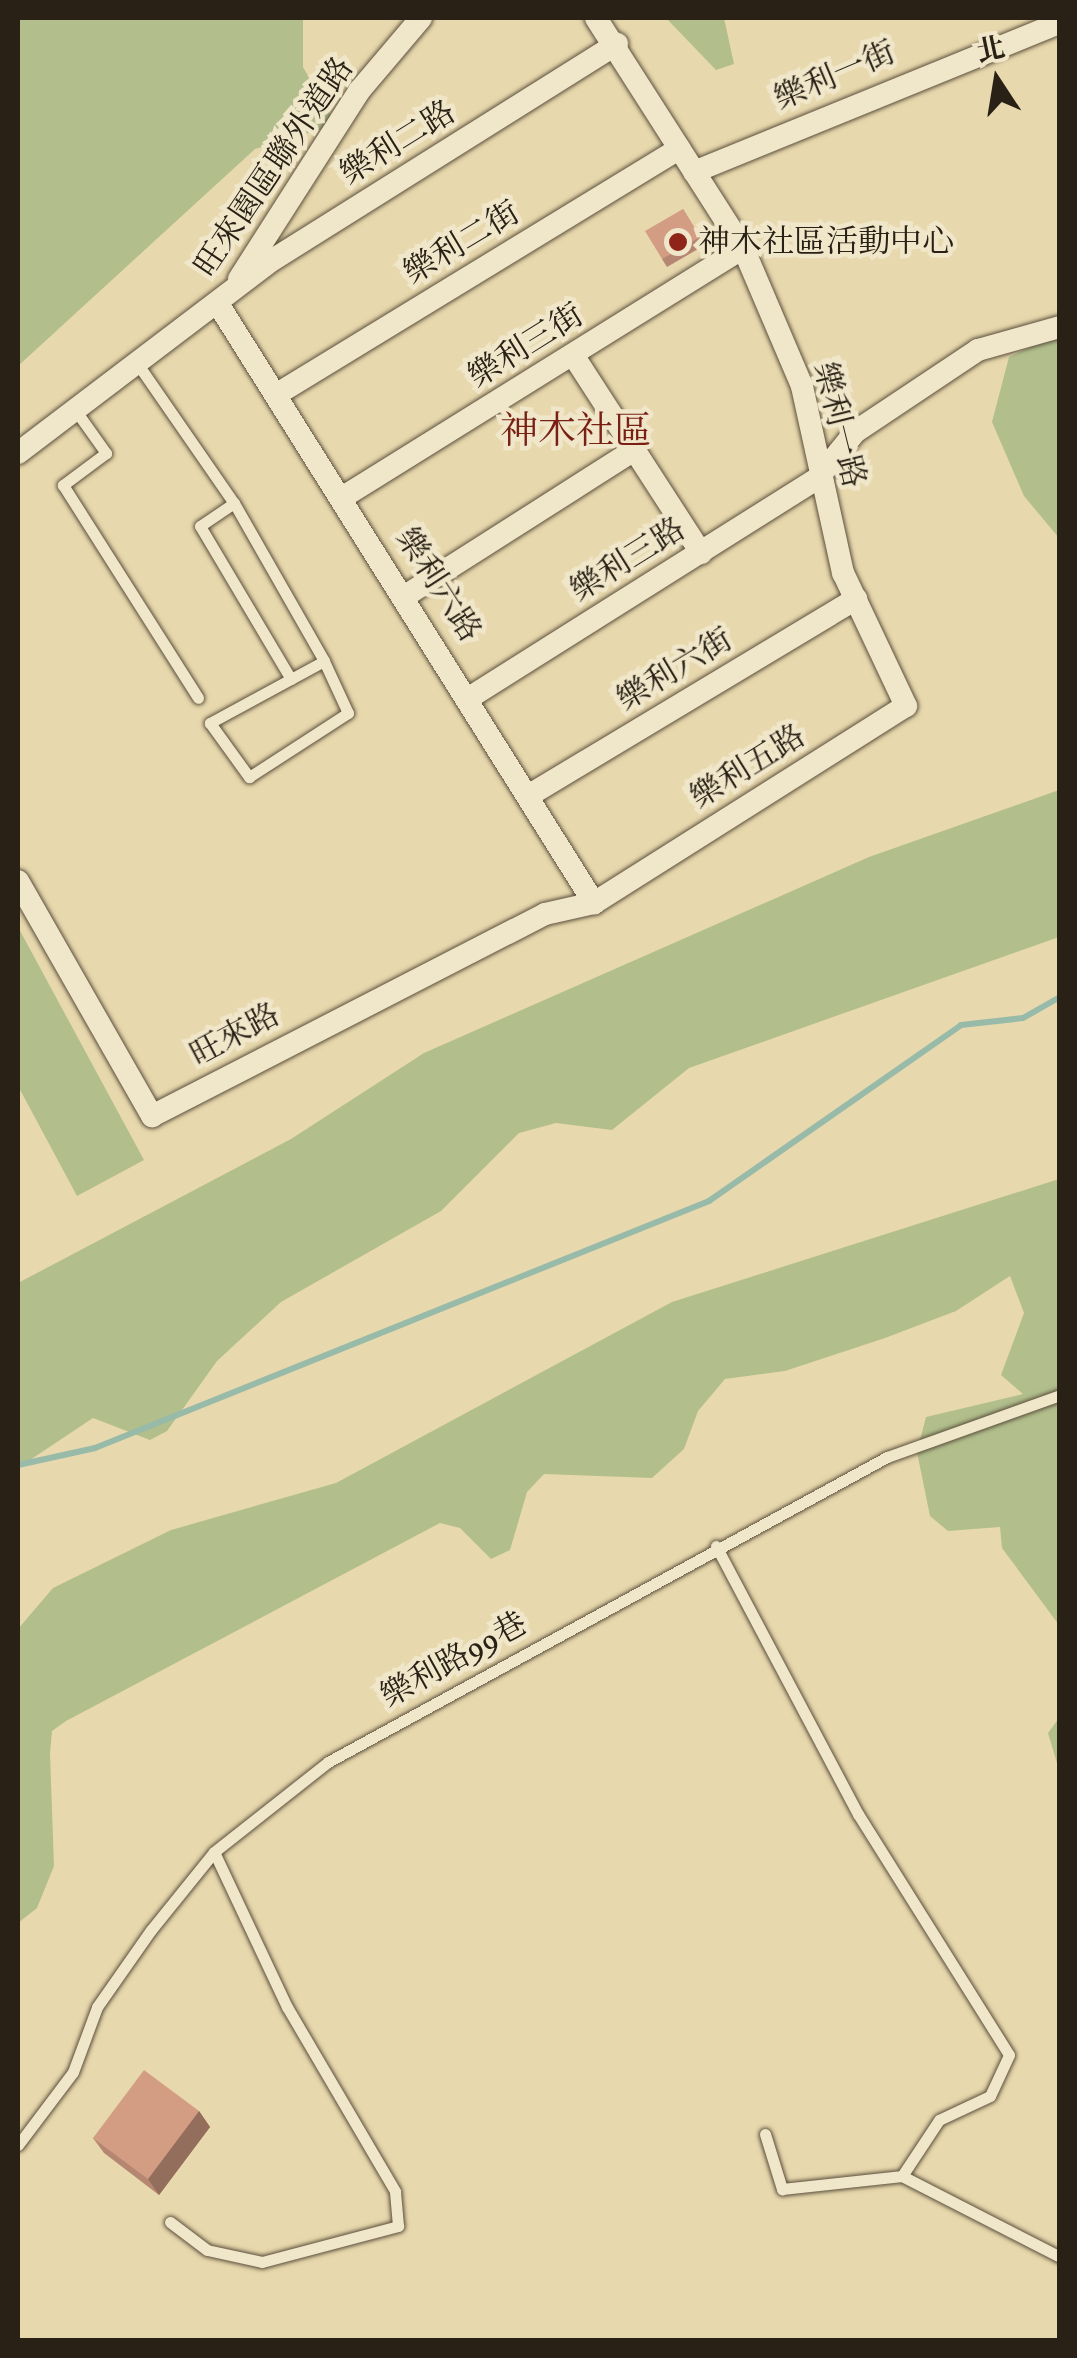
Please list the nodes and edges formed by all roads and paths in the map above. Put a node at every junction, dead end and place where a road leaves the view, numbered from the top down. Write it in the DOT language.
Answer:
graph roads {
  1 [pos="421,18"];
  2 [pos="596,18"];
  3 [pos="1060,22"];
  4 [pos="617,44"];
  5 [pos="679,149"];
  6 [pos="694,172"];
  7 [pos="743,248"];
  8 [pos="220,308"];
  9 [pos="1060,327"];
  10 [pos="573,355"];
  11 [pos="140,366"];
  12 [pos="278,393"];
  13 [pos="76,411"];
  14 [pos="633,452"];
  15 [pos="18,453"];
  16 [pos="818,478"];
  17 [pos="343,497"];
  18 [pos="234,503"];
  19 [pos="702,553"];
  20 [pos="405,596"];
  21 [pos="856,599"];
  22 [pos="324,662"];
  23 [pos="894,670"];
  24 [pos="291,679"];
  25 [pos="472,696"];
  26 [pos="198,698"];
  27 [pos="528,796"];
  28 [pos="18,881"];
  29 [pos="594,903"];
  30 [pos="1060,1395"];
  31 [pos="716,1546"];
  32 [pos="214,1852"];
  33 [pos="765,2134"];
  34 [pos="18,2145"];
  35 [pos="902,2176"];
  36 [pos="170,2222"];
  37 [pos="1060,2257"];
  1 -- 8 [label="street, 旺來園區聯外道路"];
  2 -- 4 [label="street, 樂利一路"];
  3 -- 6 [label="street, 樂利一街"];
  4 -- 5 [label="street, 樂利一路"];
  4 -- 8 [label="street, 樂利二路"];
  5 -- 6 [label="street, 樂利一路"];
  5 -- 12 [label="street, 樂利二街"];
  6 -- 7 [label="street, 樂利一路"];
  7 -- 10 [label="street, 樂利三街"];
  7 -- 16 [label="street, 樂利一路"];
  8 -- 11 [label="street"];
  8 -- 12 [label="street, 樂利六路"];
  9 -- 16 [label="street, 樂利三路"];
  10 -- 14 [label="street"];
  10 -- 17 [label="street, 樂利三街"];
  11 -- 13 [label="street"];
  11 -- 18 [label="lane"];
  12 -- 17 [label="street, 樂利六路"];
  13 -- 15 [label="street"];
  13 -- 26 [label="lane"];
  14 -- 19 [label="street"];
  14 -- 20 [label="street"];
  16 -- 19 [label="street, 樂利三路"];
  16 -- 21 [label="street, 樂利一路"];
  17 -- 20 [label="street, 樂利六路"];
  18 -- 22 [label="lane"];
  18 -- 24 [label="lane"];
  19 -- 25 [label="street, 樂利三路"];
  20 -- 25 [label="street, 樂利六路"];
  21 -- 23 [label="street, 樂利一路"];
  21 -- 27 [label="street, 樂利六街"];
  22 -- 24 [label="lane"];
  22 -- 24 [label="lane"];
  23 -- 29 [label="street, 樂利五路"];
  25 -- 27 [label="street, 樂利六路"];
  27 -- 29 [label="street, 樂利六路"];
  28 -- 29 [label="street, 旺來路"];
  30 -- 31 [label="lane, 樂利路99巷"];
  31 -- 32 [label="lane, 樂利路99巷"];
  31 -- 35 [label="lane"];
  32 -- 34 [label="lane, 樂利路99巷"];
  32 -- 36 [label="lane"];
  33 -- 35 [label="lane"];
  35 -- 37 [label="lane"];
}
